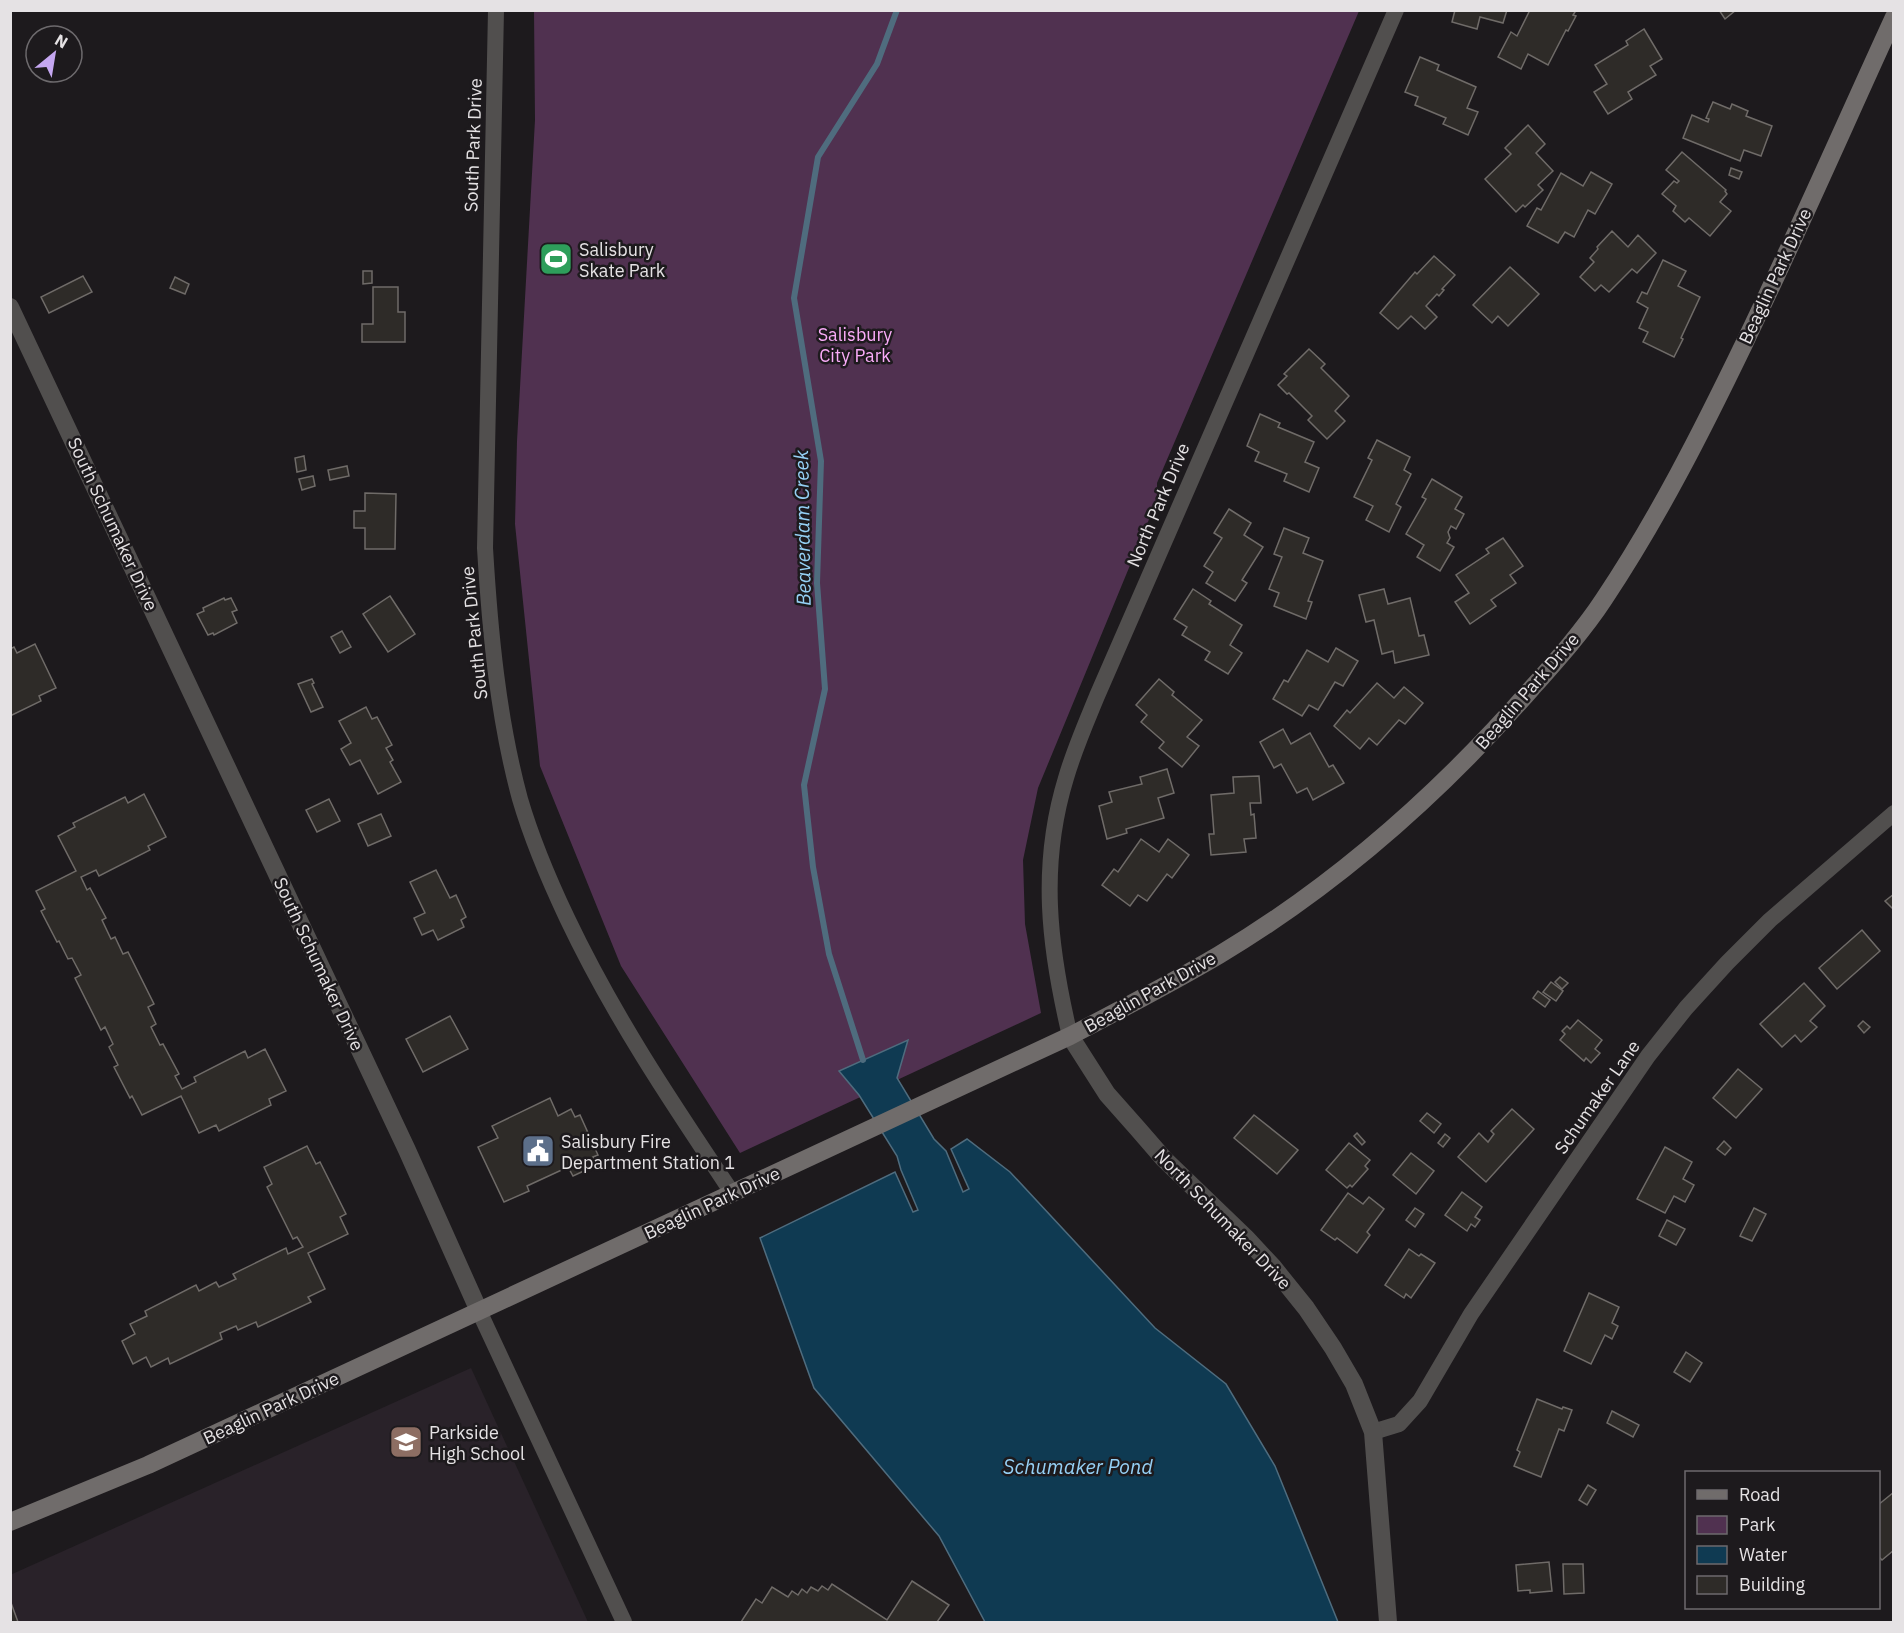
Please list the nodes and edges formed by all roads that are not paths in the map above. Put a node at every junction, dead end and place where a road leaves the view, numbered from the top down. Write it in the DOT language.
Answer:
graph roads {
  1 [pos="496,10"];
  2 [pos="1396,10"];
  3 [pos="1893,17"];
  4 [pos="10,307"];
  5 [pos="1893,813"];
  6 [pos="1070,1036"];
  7 [pos="733,1194"];
  8 [pos="480,1311"];
  9 [pos="1374,1432"];
  10 [pos="10,1522"];
  11 [pos="624,1623"];
  12 [pos="1388,1623"];
  1 -- 7 [label="street, South Park Drive"];
  2 -- 6 [label="street, North Park Drive"];
  3 -- 6 [label="main road, Beaglin Park Drive"];
  4 -- 8 [label="street, South Schumaker Drive"];
  5 -- 9 [label="street, Schumaker Lane"];
  6 -- 7 [label="main road, Beaglin Park Drive"];
  6 -- 9 [label="street, North Schumaker Drive"];
  7 -- 8 [label="main road, Beaglin Park Drive"];
  8 -- 10 [label="main road, Beaglin Park Drive"];
  8 -- 11 [label="street, South Schumaker Drive"];
  9 -- 12 [label="street, North Schumaker Drive"];
}
